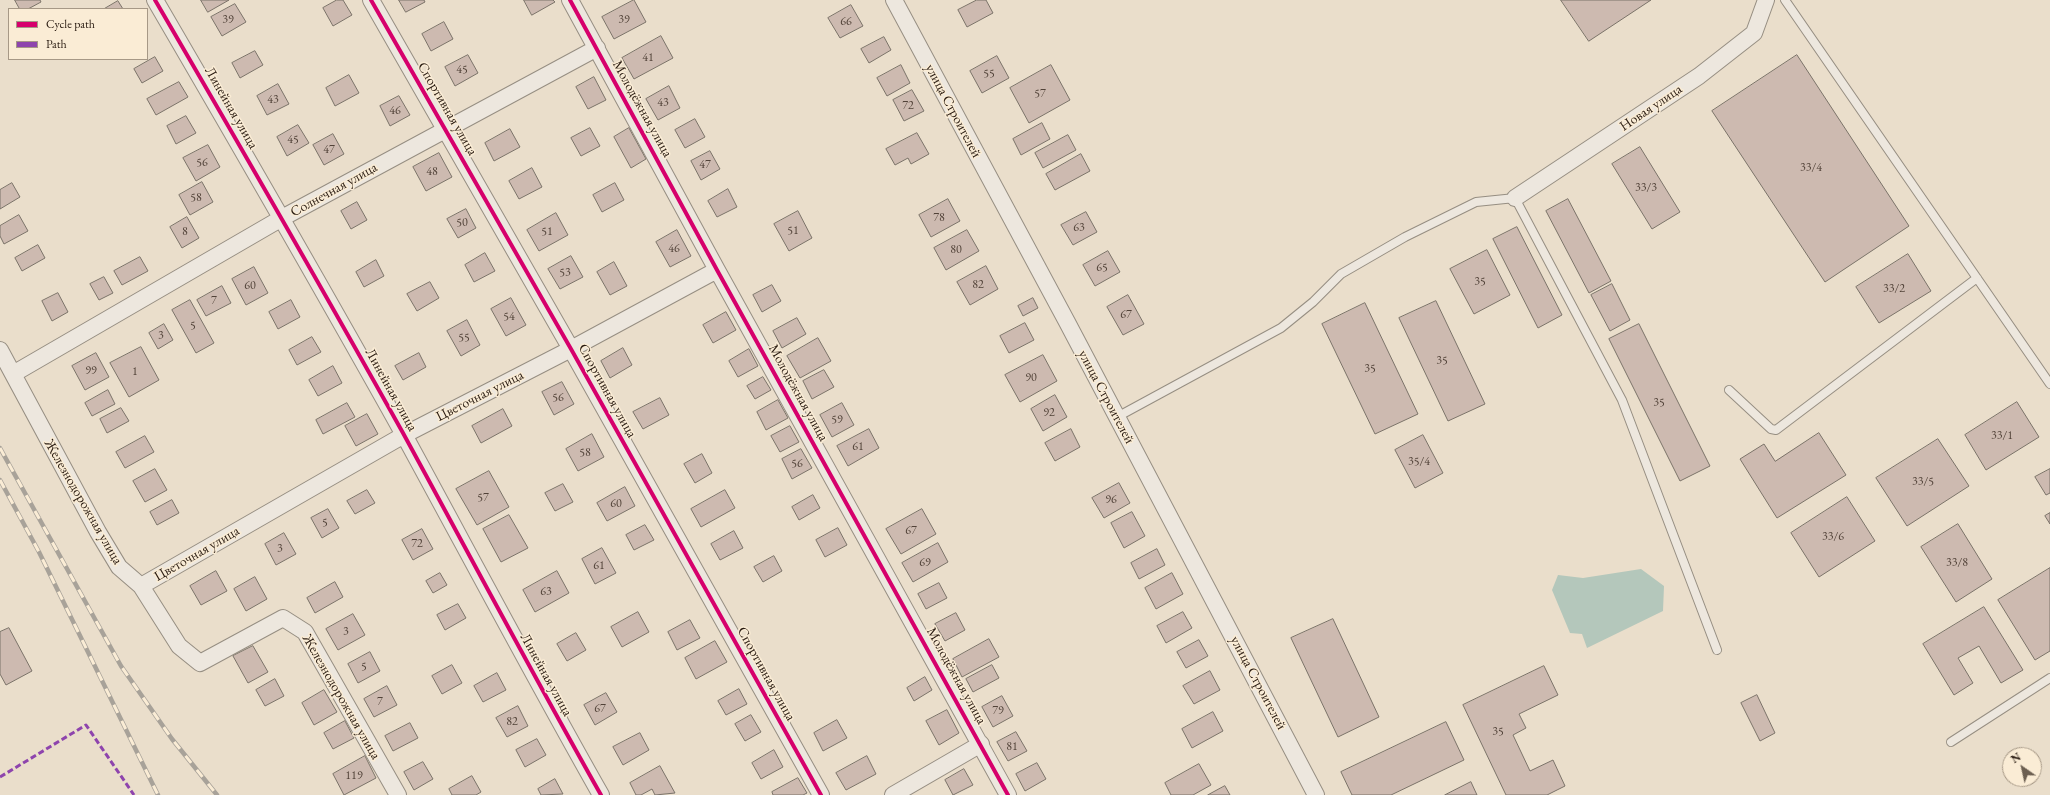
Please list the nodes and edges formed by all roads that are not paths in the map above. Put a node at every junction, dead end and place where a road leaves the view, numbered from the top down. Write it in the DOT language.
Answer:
graph roads {
  1 [pos="155,0"];
  2 [pos="371,0"];
  3 [pos="570,0"];
  4 [pos="894,0"];
  5 [pos="1766,0"];
  6 [pos="1785,0"];
  7 [pos="597,48"];
  8 [pos="446,129"];
  9 [pos="1516,198"];
  10 [pos="282,218"];
  11 [pos="717,270"];
  12 [pos="1977,278"];
  13 [pos="571,349"];
  14 [pos="0,350"];
  15 [pos="13,374"];
  16 [pos="2050,384"];
  17 [pos="1729,390"];
  18 [pos="1117,417"];
  19 [pos="404,435"];
  20 [pos="141,586"];
  21 [pos="1717,650"];
  22 [pos="2050,678"];
  23 [pos="1951,742"];
  24 [pos="981,744"];
  25 [pos="398,795"];
  26 [pos="601,795"];
  27 [pos="821,795"];
  28 [pos="893,795"];
  29 [pos="1008,795"];
  30 [pos="1316,795"];
  1 -- 10 [label="street, Линейная улица"];
  2 -- 8 [label="street, Спортивная улица"];
  3 -- 7 [label="street, Молодёжная улица"];
  4 -- 18 [label="street, улица Строителей"];
  5 -- 9 [label="street, Новая улица"];
  6 -- 12 [label="lane"];
  7 -- 8 [label="street, Солнечная улица"];
  7 -- 11 [label="street, Молодёжная улица"];
  8 -- 10 [label="street, Солнечная улица"];
  8 -- 13 [label="street, Спортивная улица"];
  9 -- 18 [label="lane"];
  9 -- 21 [label="lane"];
  10 -- 15 [label="street, Солнечная улица"];
  10 -- 19 [label="street, Линейная улица"];
  11 -- 13 [label="street, Цветочная улица"];
  11 -- 24 [label="street, Молодёжная улица"];
  12 -- 16 [label="lane"];
  12 -- 17 [label="lane"];
  13 -- 19 [label="street, Цветочная улица"];
  13 -- 27 [label="street, Спортивная улица"];
  14 -- 15 [label="street, Железнодорожная улица"];
  15 -- 20 [label="street, Железнодорожная улица"];
  18 -- 30 [label="street, улица Строителей"];
  19 -- 20 [label="street, Цветочная улица"];
  19 -- 26 [label="street, Линейная улица"];
  20 -- 25 [label="street, Железнодорожная улица"];
  22 -- 23 [label="lane"];
  24 -- 28 [label="street"];
  24 -- 29 [label="street, Молодёжная улица"];
}
